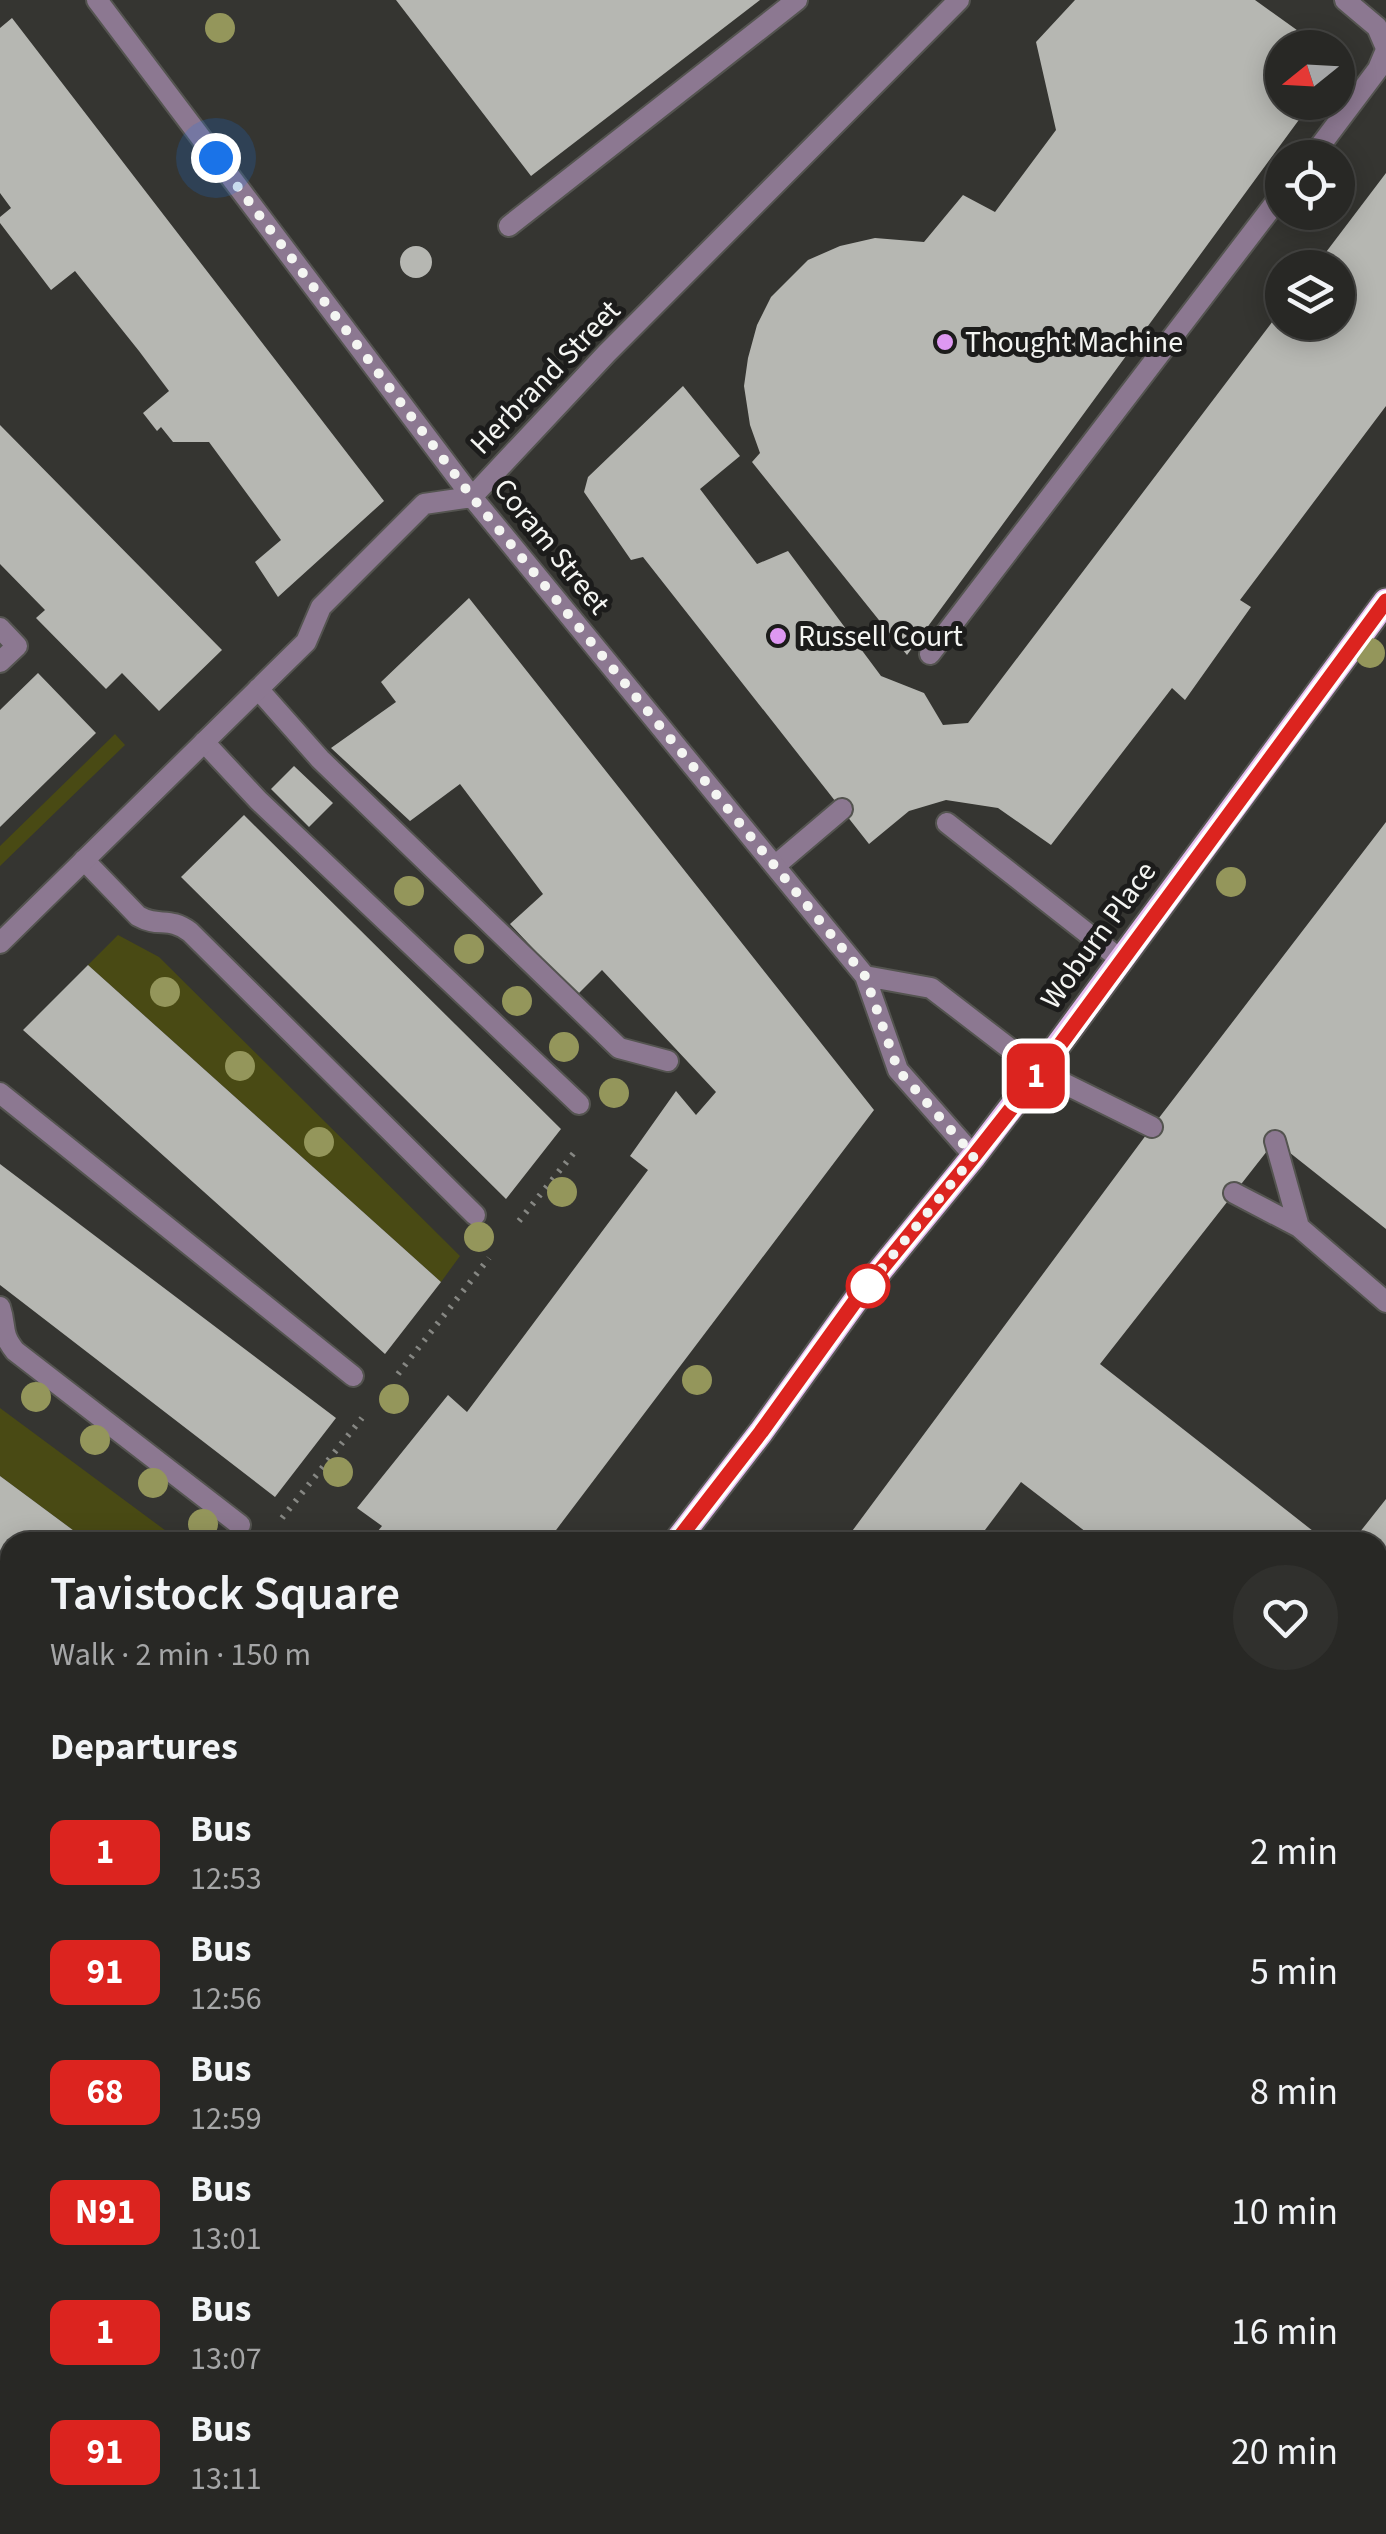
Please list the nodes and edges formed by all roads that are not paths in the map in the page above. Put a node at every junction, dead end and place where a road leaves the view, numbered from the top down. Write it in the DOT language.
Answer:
graph roads {
  1 [pos="97,0"];
  2 [pos="797,0"];
  3 [pos="959,0"];
  4 [pos="1346,0"];
  5 [pos="1386,49"];
  6 [pos="1325,140"];
  7 [pos="1265,216"];
  8 [pos="510,226"];
  9 [pos="472,497"];
  10 [pos="1386,600"];
  11 [pos="0,628"];
  12 [pos="930,654"];
  13 [pos="0,662"];
  14 [pos="258,689"];
  15 [pos="204,742"];
  16 [pos="842,810"];
  17 [pos="947,823"];
  18 [pos="84,860"];
  19 [pos="776,865"];
  20 [pos="0,943"];
  21 [pos="1120,959"];
  22 [pos="865,976"];
  23 [pos="668,1062"];
  24 [pos="1040,1072"];
  25 [pos="0,1093"];
  26 [pos="579,1104"];
  27 [pos="1152,1127"];
  28 [pos="1275,1141"];
  29 [pos="974,1156"];
  30 [pos="1234,1193"];
  31 [pos="474,1215"];
  32 [pos="1299,1227"];
  33 [pos="1386,1302"];
  34 [pos="0,1307"];
  35 [pos="354,1376"];
  36 [pos="240,1526"];
  37 [pos="684,1532"];
  1 -- 9 [label="street, Coram Street"];
  2 -- 8 [label="street"];
  3 -- 9 [label="street, Herbrand Street"];
  4 -- 5 [label="street"];
  5 -- 6 [label="street"];
  7 -- 12 [label="street"];
  9 -- 14 [label="street, Herbrand Street"];
  9 -- 19 [label="street, Coram Street"];
  10 -- 21 [label="main road, Woburn Place"];
  11 -- 13 [label="street"];
  14 -- 15 [label="street, Herbrand Street"];
  14 -- 23 [label="street"];
  15 -- 18 [label="street, Herbrand Street"];
  15 -- 26 [label="street"];
  16 -- 19 [label="street"];
  17 -- 21 [label="street"];
  18 -- 20 [label="street, Herbrand Street"];
  18 -- 31 [label="street"];
  19 -- 22 [label="street, Coram Street"];
  21 -- 24 [label="main road, Woburn Place"];
  22 -- 24 [label="street"];
  22 -- 29 [label="street, Coram Street"];
  24 -- 27 [label="street"];
  24 -- 29 [label="main road, Woburn Place"];
  25 -- 35 [label="street"];
  28 -- 32 [label="street"];
  29 -- 37 [label="main road, Woburn Place"];
  30 -- 32 [label="street"];
  32 -- 33 [label="street"];
  34 -- 36 [label="street"];
}
